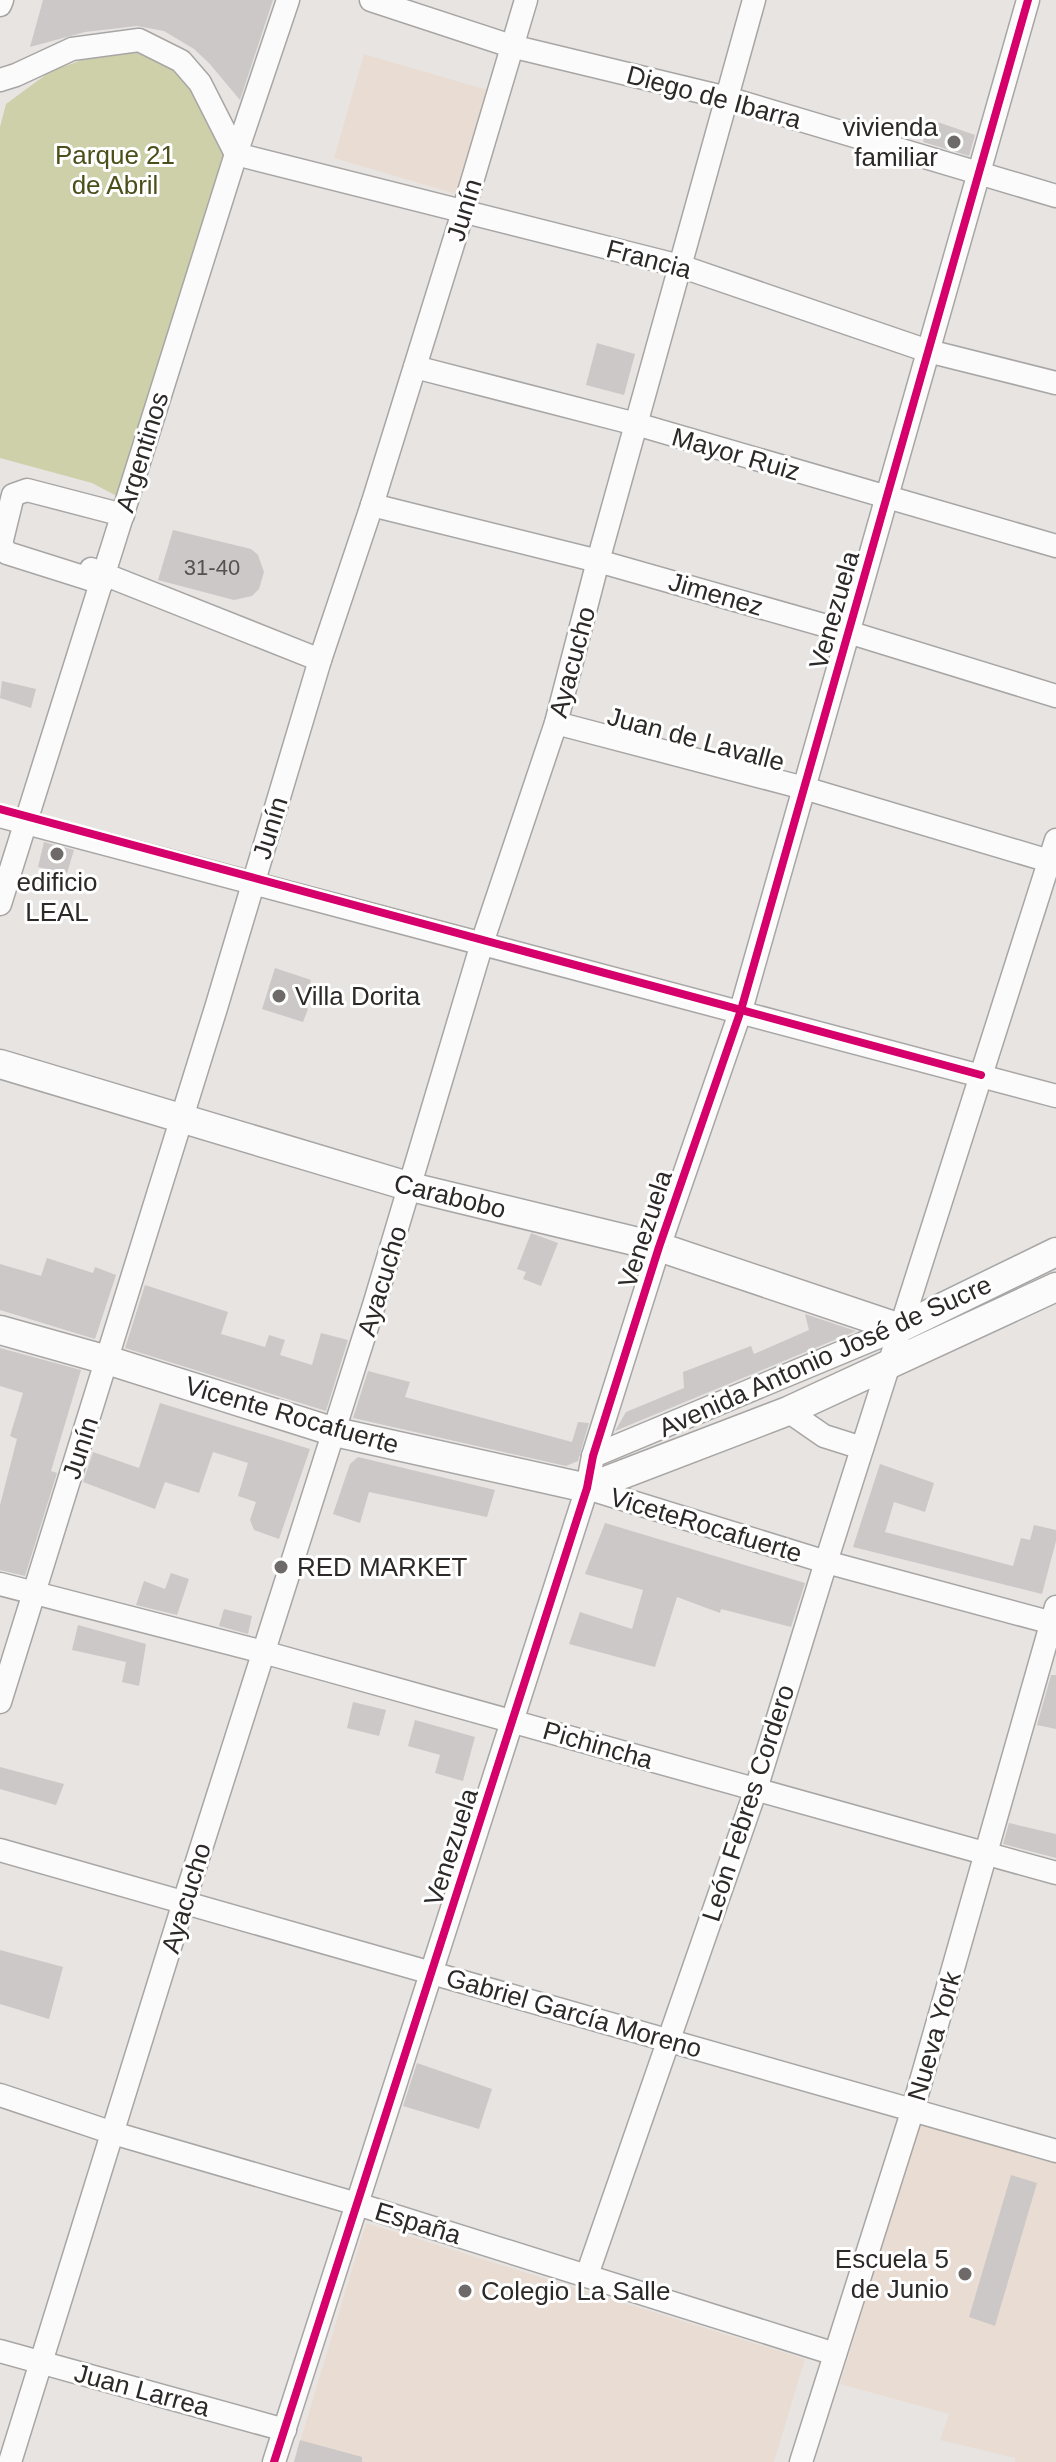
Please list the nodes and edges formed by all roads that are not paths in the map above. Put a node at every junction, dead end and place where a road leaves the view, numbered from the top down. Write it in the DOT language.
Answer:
graph roads {
  1 [pos="288,0"];
  2 [pos="371,0"];
  3 [pos="526,0"];
  4 [pos="754,0"];
  5 [pos="1028,0"];
  6 [pos="511,46"];
  7 [pos="0,80"];
  8 [pos="727,98"];
  9 [pos="236,154"];
  10 [pos="979,173"];
  11 [pos="1056,196"];
  12 [pos="463,212"];
  13 [pos="680,266"];
  14 [pos="928,351"];
  15 [pos="415,367"];
  16 [pos="1056,383"];
  17 [pos="636,424"];
  18 [pos="887,497"];
  19 [pos="372,505"];
  20 [pos="123,515"];
  21 [pos="1056,546"];
  22 [pos="598,561"];
  23 [pos="74,564"];
  24 [pos="103,578"];
  25 [pos="848,632"];
  26 [pos="320,660"];
  27 [pos="1056,696"];
  28 [pos="556,723"];
  29 [pos="804,788"];
  30 [pos="0,816"];
  31 [pos="24,824"];
  32 [pos="1054,855"];
  33 [pos="254,883"];
  34 [pos="0,904"];
  35 [pos="483,942"];
  36 [pos="740,1014"];
  37 [pos="0,1064"];
  38 [pos="981,1075"];
  39 [pos="1056,1096"];
  40 [pos="180,1118"];
  41 [pos="411,1187"];
  42 [pos="659,1247"];
  43 [pos="1056,1252"];
  44 [pos="1056,1287"];
  45 [pos="900,1328"];
  46 [pos="0,1330"];
  47 [pos="107,1360"];
  48 [pos="888,1366"];
  49 [pos="788,1411"];
  50 [pos="335,1432"];
  51 [pos="862,1448"];
  52 [pos="593,1456"];
  53 [pos="587,1488"];
  54 [pos="826,1562"];
  55 [pos="0,1584"];
  56 [pos="34,1594"];
  57 [pos="1055,1618"];
  58 [pos="263,1652"];
  59 [pos="0,1702"];
  60 [pos="513,1721"];
  61 [pos="756,1789"];
  62 [pos="0,1850"];
  63 [pos="986,1853"];
  64 [pos="1056,1873"];
  65 [pos="184,1902"];
  66 [pos="431,1972"];
  67 [pos="667,2040"];
  68 [pos="0,2095"];
  69 [pos="913,2109"];
  70 [pos="113,2133"];
  71 [pos="1056,2151"];
  72 [pos="357,2204"];
  73 [pos="587,2275"];
  74 [pos="0,2351"];
  75 [pos="835,2354"];
  76 [pos="41,2362"];
  77 [pos="285,2430"];
  78 [pos="10,2462"];
  79 [pos="274,2462"];
  80 [pos="801,2462"];
  1 -- 9 [label="street, Argentinos"];
  2 -- 6 [label="street, Diego de Ibarra"];
  3 -- 6 [label="street, Junín"];
  4 -- 8 [label="street, Ayacucho"];
  5 -- 10 [label="street, Venezuela"];
  6 -- 8 [label="street, Diego de Ibarra"];
  6 -- 12 [label="street, Junín"];
  7 -- 9 [label="street"];
  8 -- 10 [label="street, Diego de Ibarra"];
  8 -- 13 [label="street, Ayacucho"];
  9 -- 12 [label="street, Francia"];
  9 -- 20 [label="street, Argentinos"];
  10 -- 11 [label="street, Diego de Ibarra"];
  10 -- 14 [label="street, Venezuela"];
  12 -- 13 [label="street, Francia"];
  12 -- 15 [label="street, Junín"];
  13 -- 14 [label="street, Francia"];
  13 -- 17 [label="street, Ayacucho"];
  14 -- 16 [label="street, Francia"];
  14 -- 18 [label="street, Venezuela"];
  15 -- 17 [label="street, Mayor Ruiz"];
  15 -- 19 [label="street, Junín"];
  17 -- 18 [label="street, Mayor Ruiz"];
  17 -- 22 [label="street, Ayacucho"];
  18 -- 21 [label="street, Mayor Ruiz"];
  18 -- 25 [label="street, Venezuela"];
  19 -- 22 [label="street, Jimenez"];
  19 -- 26 [label="street, Junín"];
  20 -- 24 [label="street, Argentinos"];
  20 -- 24 [label="street"];
  22 -- 25 [label="street, Jimenez"];
  22 -- 28 [label="street, Ayacucho"];
  23 -- 24 [label="street"];
  24 -- 26 [label="street"];
  24 -- 31 [label="street, Argentinos"];
  25 -- 27 [label="street, Jimenez"];
  25 -- 29 [label="street, Venezuela"];
  26 -- 33 [label="street, Junín"];
  28 -- 29 [label="street, Juan de Lavalle"];
  28 -- 35 [label="street, Ayacucho"];
  29 -- 32 [label="street, Juan de Lavalle"];
  29 -- 36 [label="street, Venezuela"];
  30 -- 31 [label="street"];
  31 -- 33 [label="street"];
  31 -- 34 [label="street, Argentinos"];
  32 -- 38 [label="street, León Febres Cordero"];
  33 -- 35 [label="street"];
  33 -- 40 [label="street, Junín"];
  35 -- 36 [label="street"];
  35 -- 41 [label="street, Ayacucho"];
  36 -- 38 [label="street"];
  36 -- 42 [label="street, Venezuela"];
  37 -- 40 [label="main road, Carabobo"];
  38 -- 39 [label="street"];
  38 -- 45 [label="street, León Febres Cordero"];
  40 -- 41 [label="main road, Carabobo"];
  40 -- 47 [label="street, Junín"];
  41 -- 42 [label="main road, Carabobo"];
  41 -- 50 [label="street, Ayacucho"];
  42 -- 45 [label="main road, Carabobo"];
  42 -- 52 [label="street, Venezuela"];
  43 -- 45 [label="main road, Avenida Antonio José de Sucre"];
  44 -- 48 [label="main road, Avenida Antonio José de Sucre"];
  45 -- 48 [label="street, León Febres Cordero"];
  45 -- 52 [label="street, Avenida Antonio José de Sucre"];
  46 -- 47 [label="main road, Vicente Rocafuerte"];
  47 -- 50 [label="main road, Vicente Rocafuerte"];
  47 -- 56 [label="street, Junín"];
  48 -- 49 [label="main road, Avenida Antonio José de Sucre"];
  48 -- 51 [label="street, León Febres Cordero"];
  49 -- 51 [label="street"];
  49 -- 53 [label="main road, Avenida Antonio José de Sucre"];
  50 -- 53 [label="main road, Vicente Rocafuerte"];
  50 -- 58 [label="street, Ayacucho"];
  51 -- 54 [label="street, León Febres Cordero"];
  52 -- 53 [label="street, Venezuela"];
  53 -- 54 [label="street, ViceteRocafuerte"];
  53 -- 60 [label="street, Venezuela"];
  54 -- 57 [label="street"];
  54 -- 61 [label="street, León Febres Cordero"];
  55 -- 56 [label="street, Pichincha"];
  56 -- 58 [label="street, Pichincha"];
  56 -- 59 [label="street, Junín"];
  57 -- 63 [label="street, Nueva York"];
  58 -- 60 [label="street, Pichincha"];
  58 -- 65 [label="street, Ayacucho"];
  60 -- 61 [label="street, Pichincha"];
  60 -- 66 [label="street, Venezuela"];
  61 -- 63 [label="street, Pichincha"];
  61 -- 67 [label="street, León Febres Cordero"];
  62 -- 65 [label="street, Gabriel García Moreno"];
  63 -- 64 [label="street, Pichincha"];
  63 -- 69 [label="street, Nueva York"];
  65 -- 66 [label="street, Gabriel García Moreno"];
  65 -- 70 [label="street, Ayacucho"];
  66 -- 67 [label="street, Gabriel García Moreno"];
  66 -- 72 [label="street, Venezuela"];
  67 -- 69 [label="street, Gabriel García Moreno"];
  67 -- 73 [label="street, León Febres Cordero"];
  68 -- 70 [label="street, España"];
  69 -- 71 [label="street, Gabriel García Moreno"];
  69 -- 75 [label="street, Nueva York"];
  70 -- 72 [label="street, España"];
  70 -- 76 [label="street, Ayacucho"];
  72 -- 73 [label="street, España"];
  72 -- 77 [label="street, Venezuela"];
  73 -- 75 [label="street, España"];
  74 -- 76 [label="street, Juan Larrea"];
  75 -- 80 [label="street, Nueva York"];
  76 -- 77 [label="street, Juan Larrea"];
  76 -- 78 [label="street, Ayacucho"];
  77 -- 79 [label="street, Venezuela"];
}
